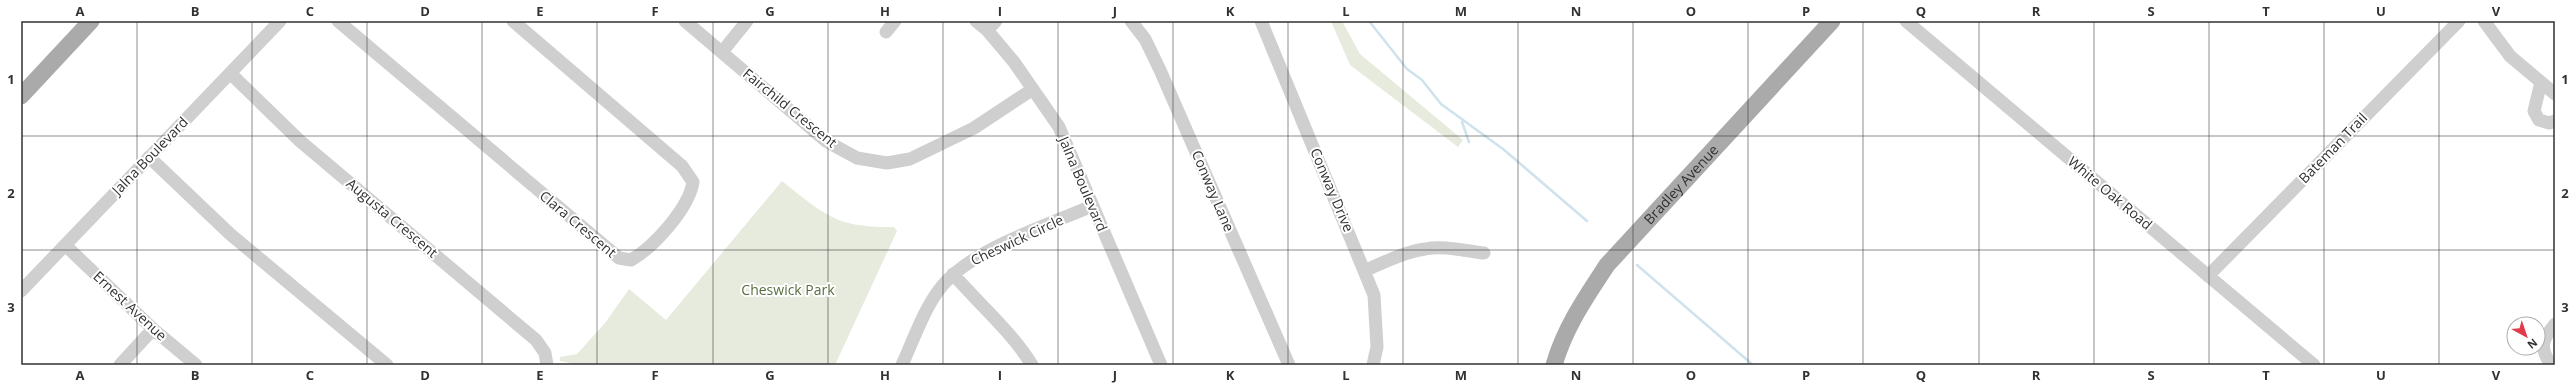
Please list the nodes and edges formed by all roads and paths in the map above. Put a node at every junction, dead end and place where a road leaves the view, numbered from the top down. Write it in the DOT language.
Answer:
graph roads {
  1 [pos="90,21"];
  2 [pos="280,21"];
  3 [pos="338,21"];
  4 [pos="513,21"];
  5 [pos="685,21"];
  6 [pos="747,21"];
  7 [pos="894,21"];
  8 [pos="976,21"];
  9 [pos="1131,21"];
  10 [pos="1261,21"];
  11 [pos="1832,21"];
  12 [pos="1906,21"];
  13 [pos="2459,21"];
  14 [pos="2484,21"];
  15 [pos="991,26"];
  16 [pos="886,32"];
  17 [pos="722,52"];
  18 [pos="230,73"];
  19 [pos="2541,82"];
  20 [pos="1033,89"];
  21 [pos="2555,94"];
  22 [pos="21,96"];
  23 [pos="2555,121"];
  24 [pos="149,157"];
  25 [pos="1092,206"];
  26 [pos="65,245"];
  27 [pos="1484,254"];
  28 [pos="1366,270"];
  29 [pos="953,274"];
  30 [pos="2208,276"];
  31 [pos="21,291"];
  32 [pos="2555,324"];
  33 [pos="154,329"];
  34 [pos="120,365"];
  35 [pos="196,365"];
  36 [pos="387,365"];
  37 [pos="547,365"];
  38 [pos="902,365"];
  39 [pos="1032,365"];
  40 [pos="1161,365"];
  41 [pos="1289,365"];
  42 [pos="1373,365"];
  43 [pos="1554,365"];
  44 [pos="2314,365"];
  45 [pos="2551,365"];
  1 -- 22 [label="main road"];
  2 -- 18 [label="street, Jalna Boulevard"];
  3 -- 4 [label="street, Clara Crescent"];
  5 -- 17 [label="street, Fairchild Crescent"];
  6 -- 17 [label="street"];
  7 -- 16 [label="street"];
  8 -- 15 [label="street, Jalna Boulevard"];
  9 -- 41 [label="street, Conway Lane"];
  10 -- 28 [label="street, Conway Drive"];
  11 -- 43 [label="main road, Bradley Avenue"];
  12 -- 30 [label="street, White Oak Road"];
  13 -- 30 [label="street, Bateman Trail"];
  14 -- 19 [label="street"];
  15 -- 20 [label="street, Jalna Boulevard"];
  17 -- 20 [label="street, Fairchild Crescent"];
  18 -- 24 [label="street, Jalna Boulevard"];
  18 -- 37 [label="street, Augusta Crescent"];
  19 -- 21 [label="street"];
  19 -- 23 [label="street"];
  20 -- 25 [label="street, Jalna Boulevard"];
  24 -- 26 [label="street, Jalna Boulevard"];
  24 -- 36 [label="street"];
  25 -- 29 [label="street, Cheswick Circle"];
  25 -- 40 [label="street, Jalna Boulevard"];
  26 -- 31 [label="street, Jalna Boulevard"];
  26 -- 33 [label="street, Ernest Avenue"];
  27 -- 28 [label="street"];
  28 -- 42 [label="street, Conway Drive"];
  29 -- 38 [label="street, Cheswick Circle"];
  29 -- 39 [label="street"];
  30 -- 44 [label="street, White Oak Road"];
  32 -- 45 [label="street"];
  33 -- 34 [label="street"];
  33 -- 35 [label="street, Ernest Avenue"];
}
